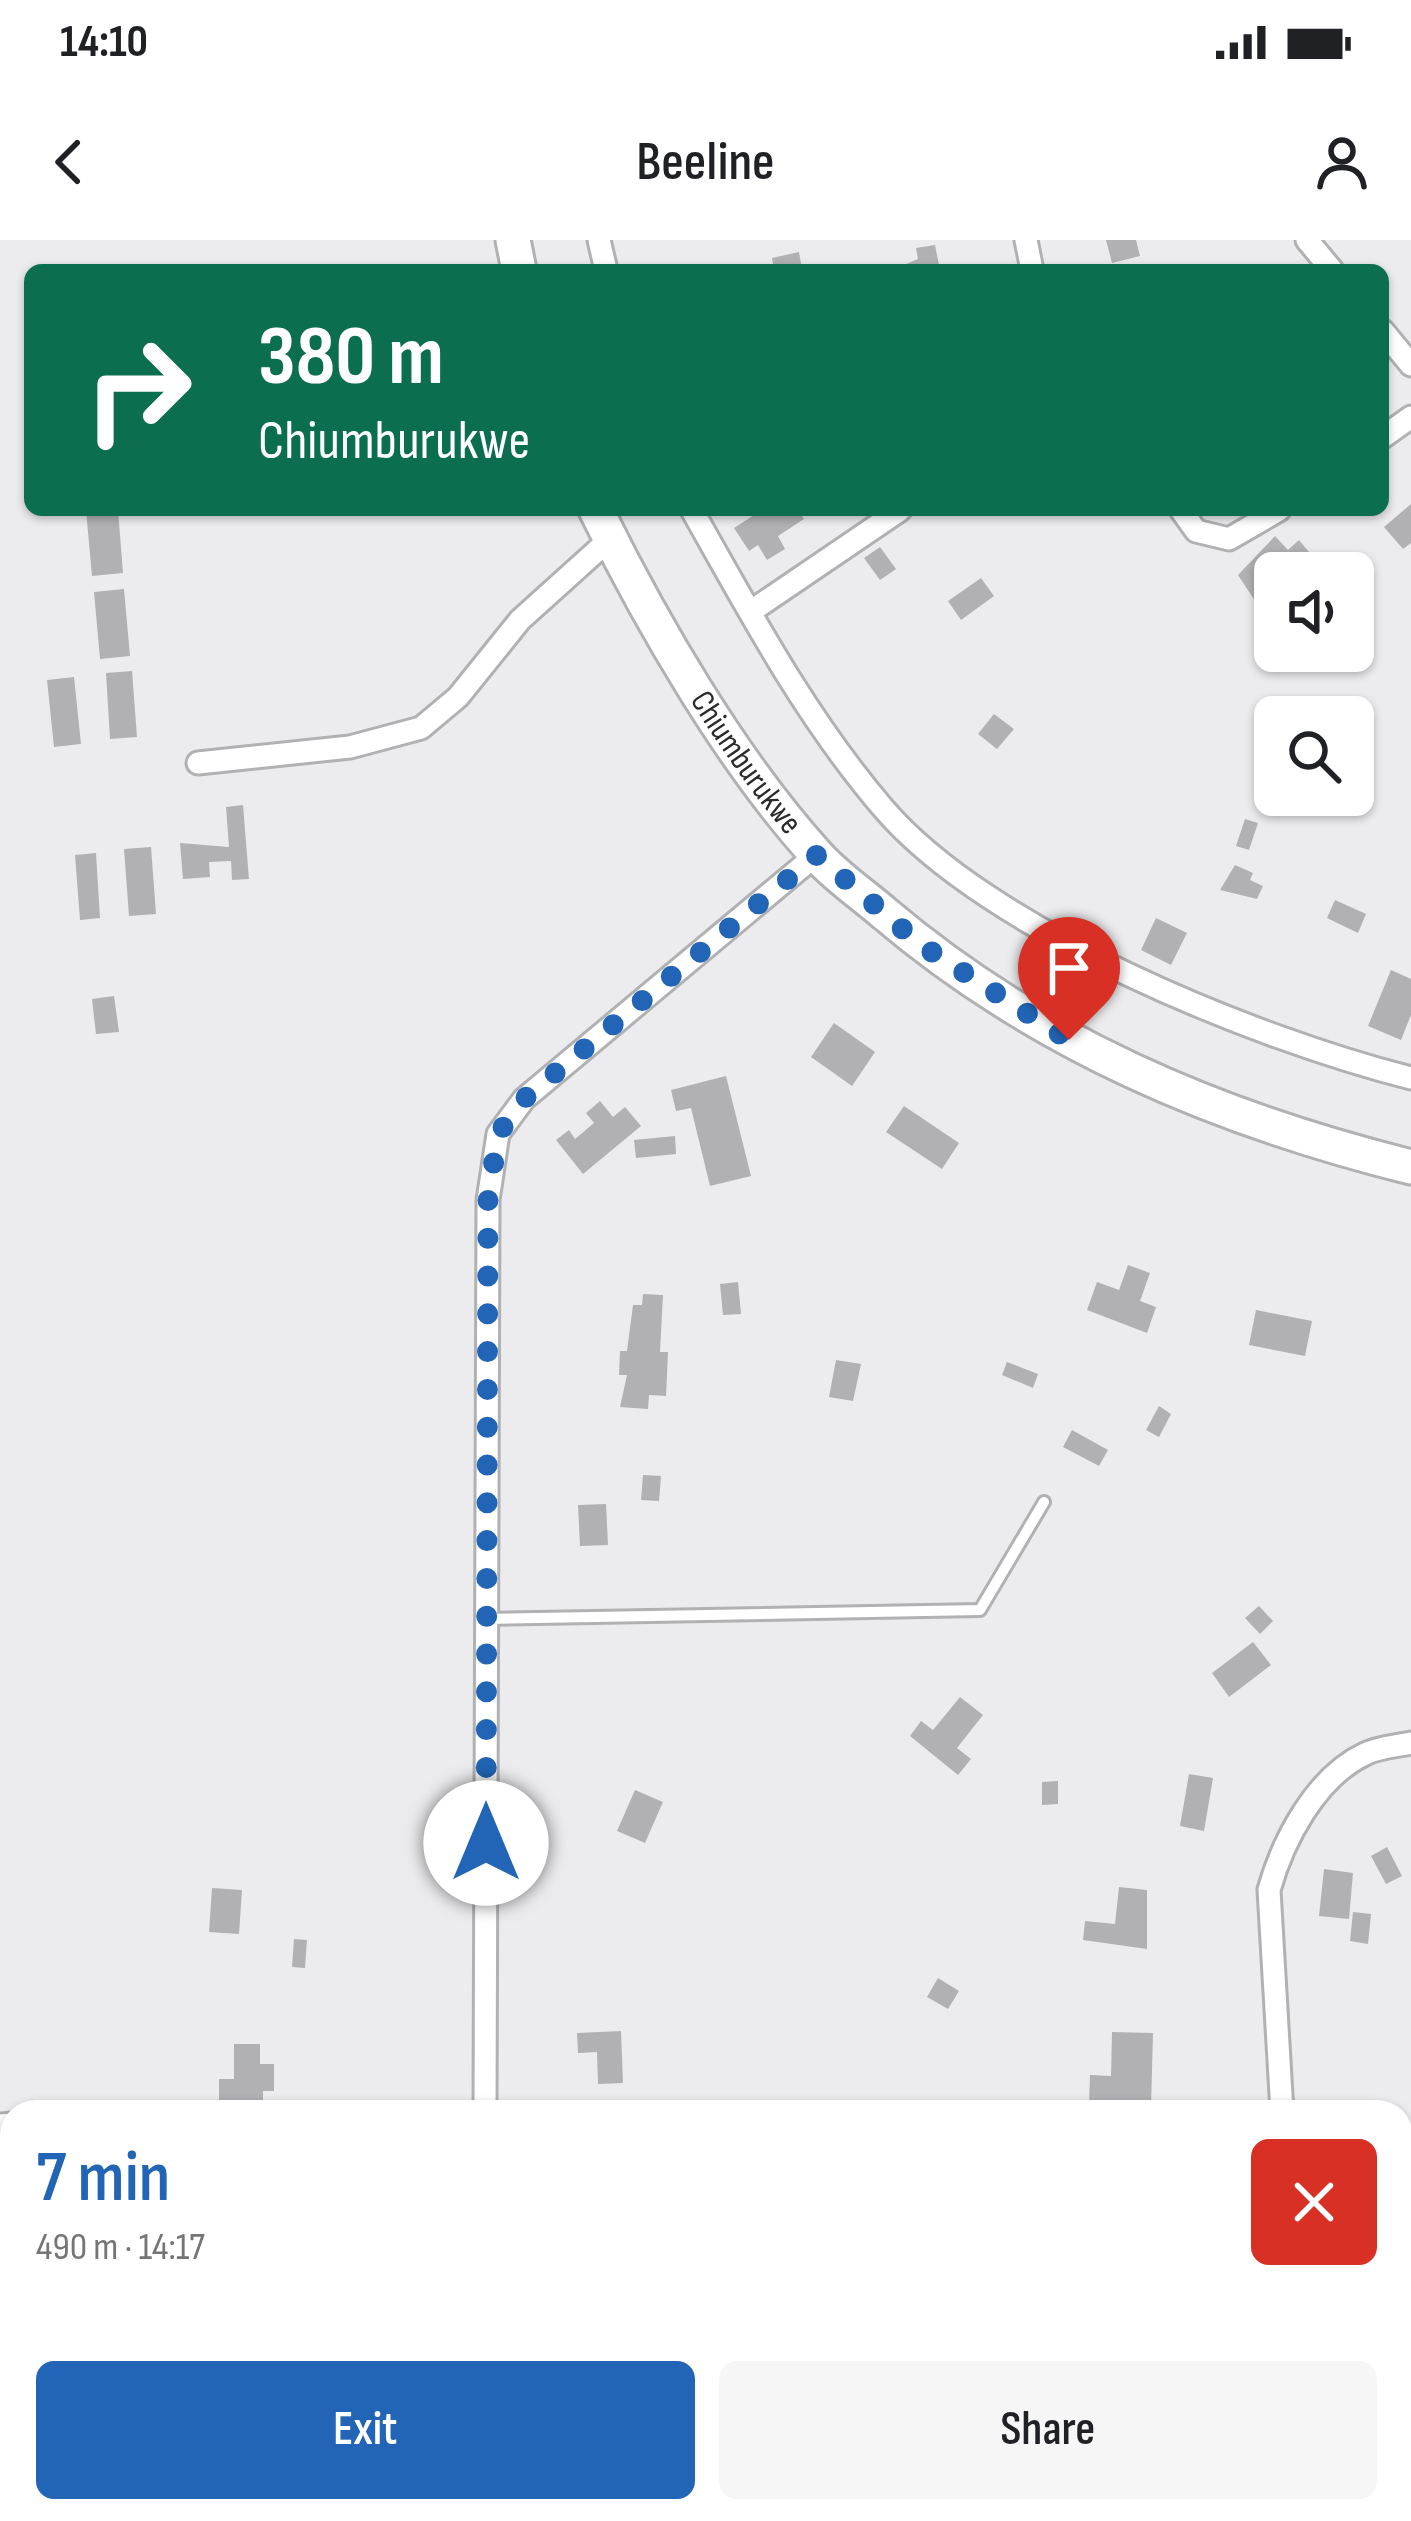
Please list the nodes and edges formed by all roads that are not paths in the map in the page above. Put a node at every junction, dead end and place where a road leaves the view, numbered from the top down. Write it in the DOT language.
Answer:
graph roads {
  1 [pos="1307,240"];
  2 [pos="1327,264"];
  3 [pos="1389,339"];
  4 [pos="1411,365"];
  5 [pos="695,516"];
  6 [pos="891,516"];
  7 [pos="1185,516"];
  8 [pos="1269,516"];
  9 [pos="604,524"];
  10 [pos="750,612"];
  11 [pos="199,763"];
  12 [pos="817,855"];
  13 [pos="1411,1078"];
  14 [pos="1411,1167"];
  15 [pos="1044,1502"];
  16 [pos="487,1619"];
  17 [pos="1411,1743"];
  18 [pos="485,2100"];
  19 [pos="1281,2100"];
  1 -- 2 [label="street"];
  3 -- 4 [label="street"];
  5 -- 10 [label="street"];
  6 -- 10 [label="street"];
  7 -- 8 [label="street"];
  9 -- 11 [label="street"];
  9 -- 12 [label="street, Chiumburukwe"];
  10 -- 13 [label="street"];
  12 -- 14 [label="street, Chiumburukwe"];
  12 -- 16 [label="street"];
  15 -- 16 [label="lane"];
  16 -- 18 [label="street"];
  17 -- 19 [label="street"];
}
